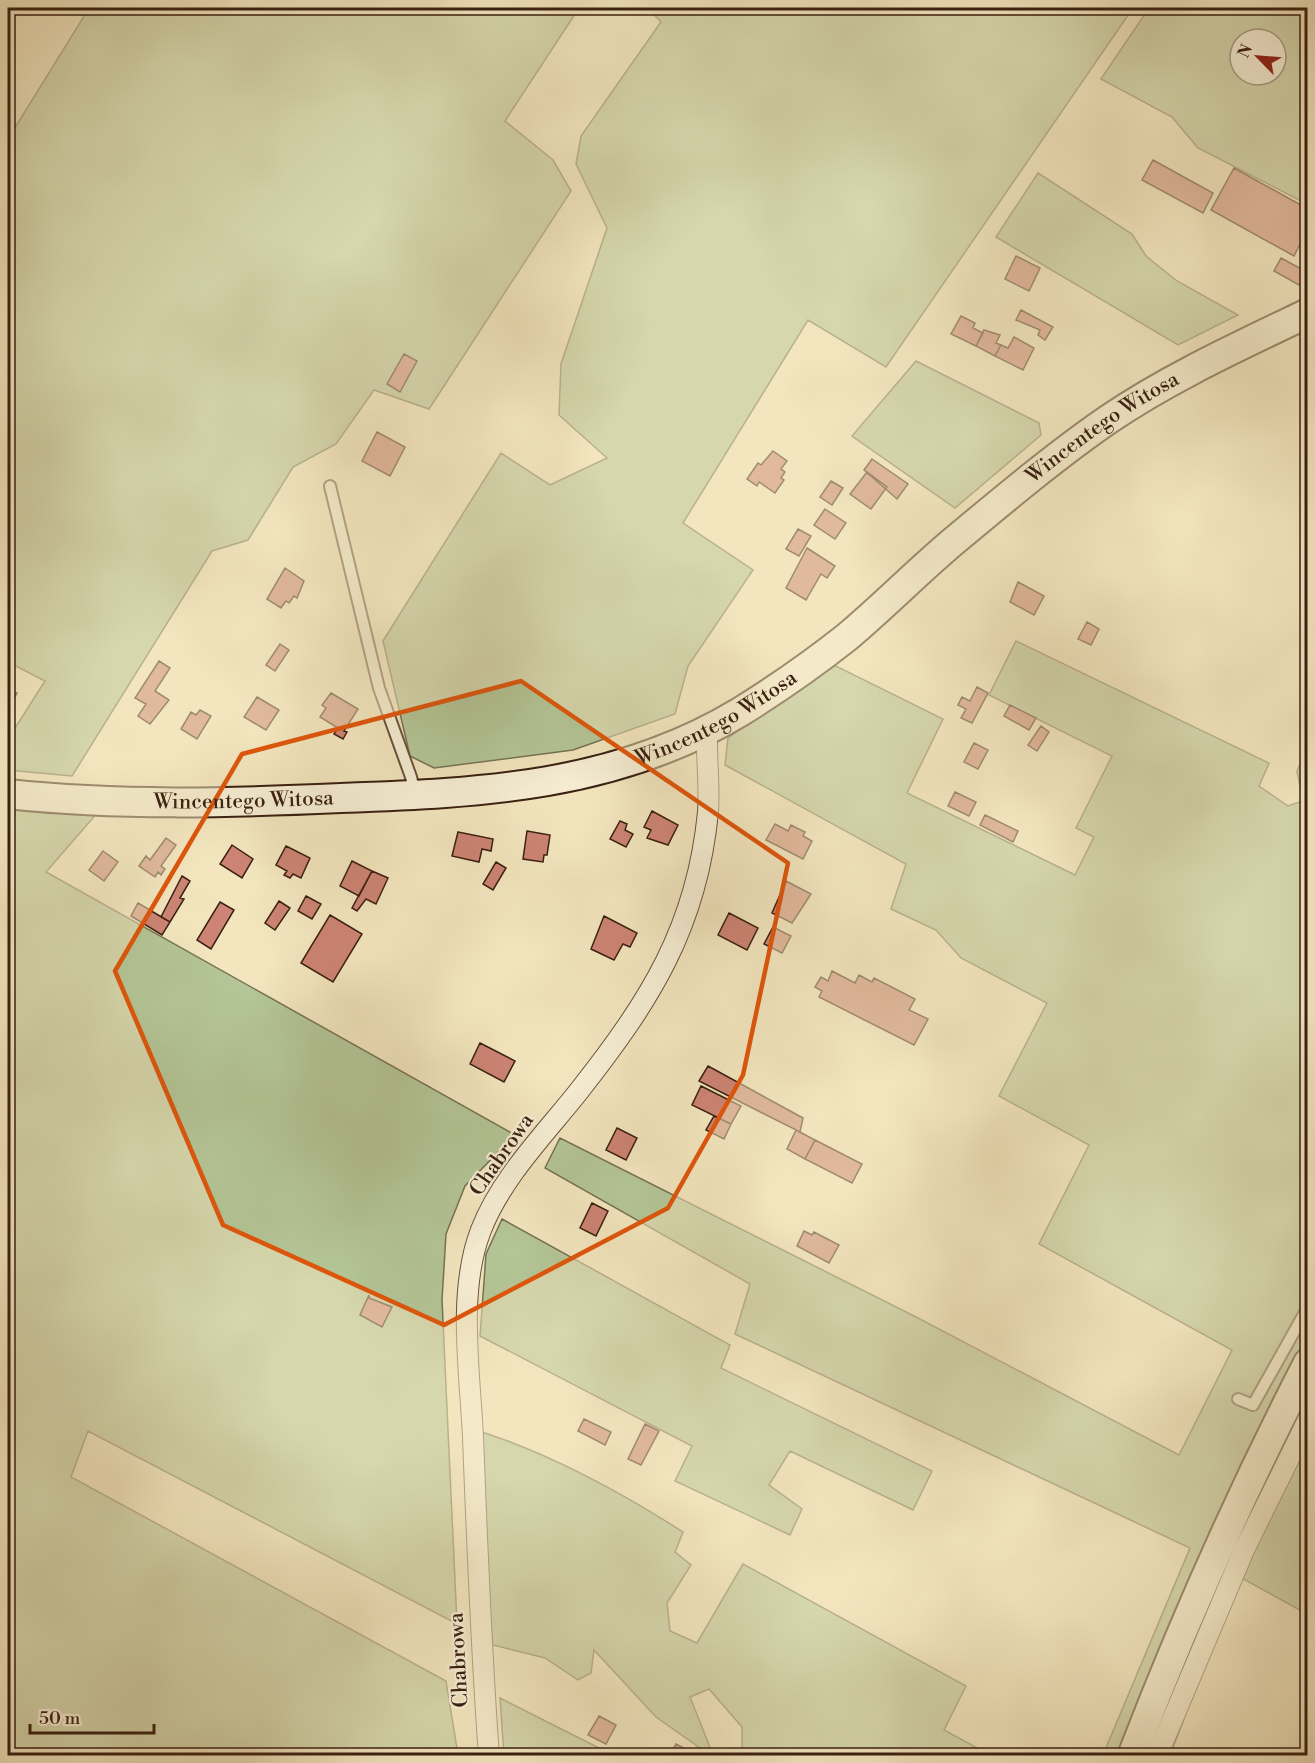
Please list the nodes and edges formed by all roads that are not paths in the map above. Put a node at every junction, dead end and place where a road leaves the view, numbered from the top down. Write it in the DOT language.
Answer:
graph roads {
  1 [pos="1308,313"];
  2 [pos="330,486"];
  3 [pos="707,729"];
  4 [pos="8,794"];
  5 [pos="415,796"];
  6 [pos="1308,1307"];
  7 [pos="1308,1363"];
  8 [pos="1238,1399"];
  9 [pos="1308,1420"];
  10 [pos="489,1755"];
  11 [pos="1132,1755"];
  12 [pos="1157,1755"];
  1 -- 3 [label="main road, Wincentego Witosa"];
  2 -- 5 [label="lane"];
  3 -- 5 [label="main road, Wincentego Witosa"];
  3 -- 10 [label="street, Chabrowa"];
  4 -- 5 [label="main road, Wincentego Witosa"];
  6 -- 8 [label="lane"];
  7 -- 11 [label="main road"];
  9 -- 12 [label="street"];
}
